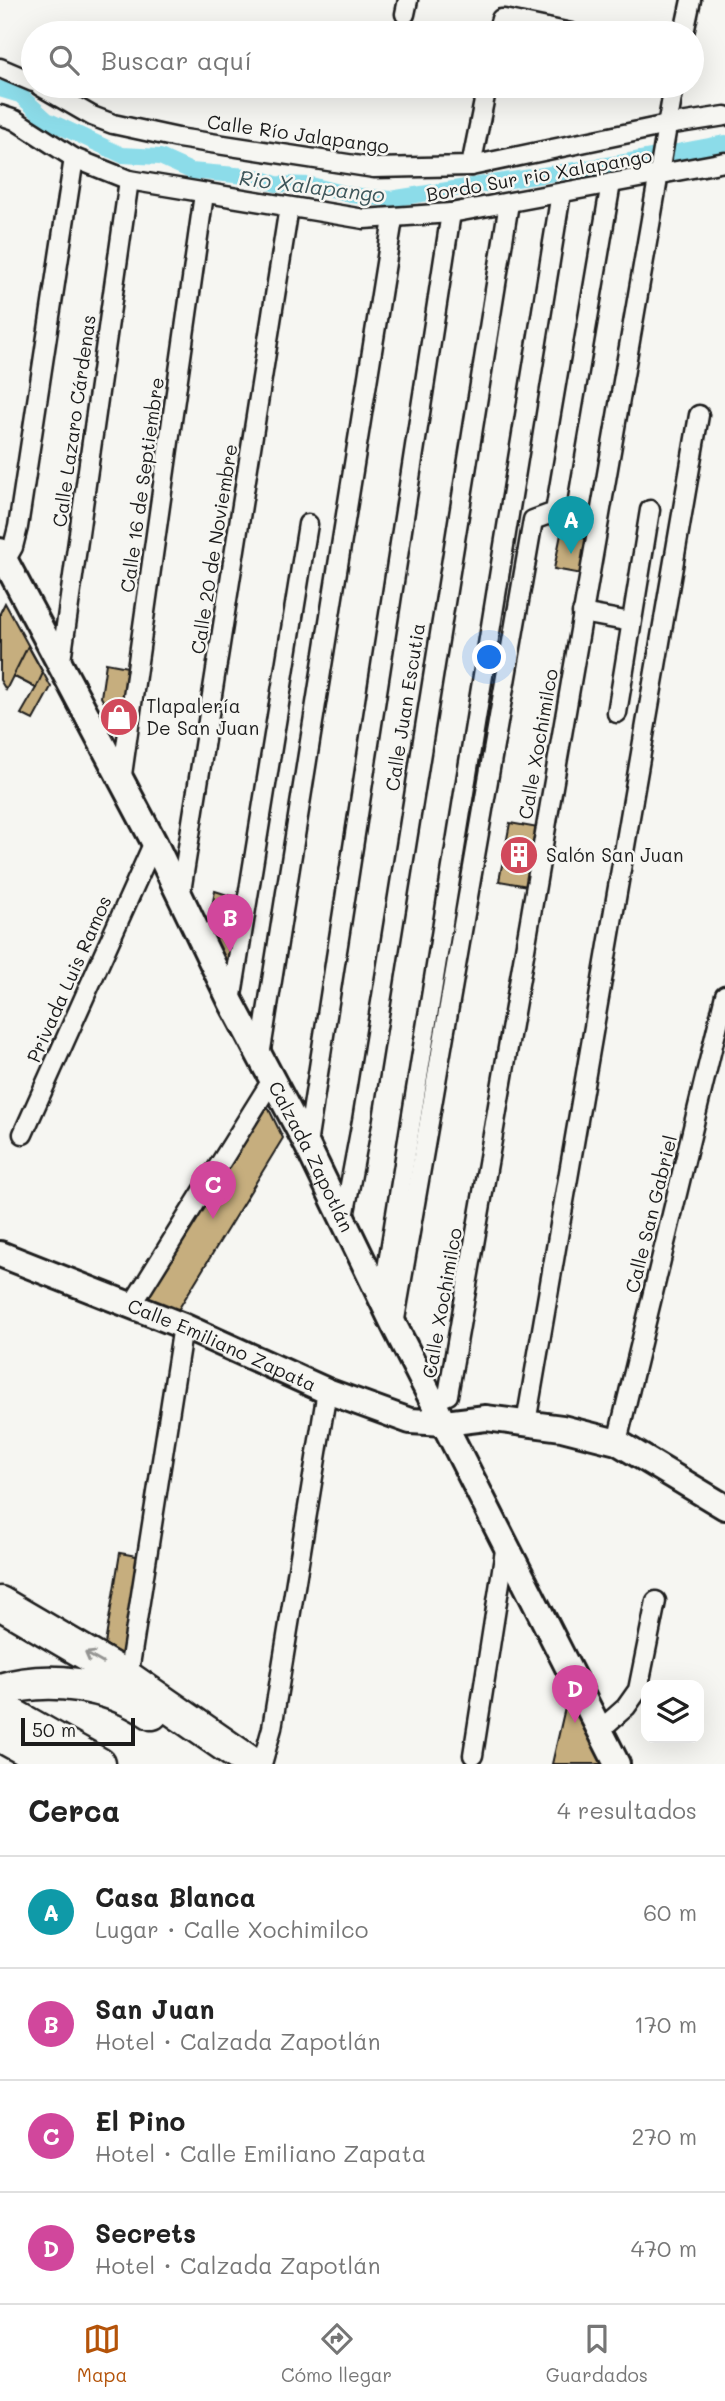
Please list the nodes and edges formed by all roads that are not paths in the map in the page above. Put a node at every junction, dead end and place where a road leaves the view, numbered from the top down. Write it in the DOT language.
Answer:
graph roads {
  1 [pos="691,0"];
  2 [pos="687,21"];
  3 [pos="0,68"];
  4 [pos="21,77"];
  5 [pos="61,98"];
  6 [pos="485,98"];
  7 [pos="672,98"];
  8 [pos="0,115"];
  9 [pos="725,116"];
  10 [pos="667,125"];
  11 [pos="74,158"];
  12 [pos="660,160"];
  13 [pos="725,162"];
  14 [pos="471,166"];
  15 [pos="129,180"];
  16 [pos="611,183"];
  17 [pos="561,193"];
  18 [pos="205,194"];
  19 [pos="509,203"];
  20 [pos="289,207"];
  21 [pos="451,213"];
  22 [pos="393,219"];
  23 [pos="699,415"];
  24 [pos="650,510"];
  25 [pos="308,524"];
  26 [pos="2,561"];
  27 [pos="582,613"];
  28 [pos="632,622"];
  29 [pos="60,668"];
  30 [pos="617,713"];
  31 [pos="121,782"];
  32 [pos="155,842"];
  33 [pos="180,898"];
  34 [pos="725,995"];
  35 [pos="231,1002"];
  36 [pos="260,1056"];
  37 [pos="272,1080"];
  38 [pos="23,1133"];
  39 [pos="307,1145"];
  40 [pos="344,1217"];
  41 [pos="0,1254"];
  42 [pos="382,1300"];
  43 [pos="132,1305"];
  44 [pos="394,1325"];
  45 [pos="183,1326"];
  46 [pos="327,1391"];
  47 [pos="440,1412"];
  48 [pos="526,1423"];
  49 [pos="617,1442"];
  50 [pos="725,1507"];
  51 [pos="506,1544"];
  52 [pos="656,1601"];
  53 [pos="0,1603"];
  54 [pos="128,1678"];
  55 [pos="0,1690"];
  56 [pos="0,1708"];
  57 [pos="600,1730"];
  58 [pos="0,1735"];
  59 [pos="473,1755"];
  60 [pos="52,1764"];
  61 [pos="99,1764"];
  62 [pos="225,1764"];
  63 [pos="252,1764"];
  64 [pos="262,1764"];
  65 [pos="617,1764"];
  1 -- 2 [label="street"];
  3 -- 4 [label="street"];
  5 -- 14 [label="street, Calle Río Jalapango"];
  6 -- 14 [label="street"];
  7 -- 10 [label="street, Calle Xochimilco"];
  8 -- 11 [label="street, Bordo Sur rio Xalapango"];
  9 -- 10 [label="street, Calle Río Jalapango"];
  10 -- 12 [label="street, Calle Xochimilco"];
  10 -- 14 [label="street, Calle Río Jalapango"];
  11 -- 15 [label="street, Bordo Sur rio Xalapango"];
  11 -- 26 [label="street"];
  12 -- 13 [label="street, Bordo Sur rio Xalapango"];
  12 -- 16 [label="street, Bordo Sur rio Xalapango"];
  12 -- 27 [label="street, Calle Xochimilco"];
  15 -- 18 [label="street, Bordo Sur rio Xalapango"];
  15 -- 29 [label="street, Calle Lazaro Cárdenas"];
  16 -- 17 [label="street, Bordo Sur rio Xalapango"];
  16 -- 44 [label="street"];
  17 -- 19 [label="street, Bordo Sur rio Xalapango"];
  17 -- 42 [label="street"];
  18 -- 20 [label="street, Bordo Sur rio Xalapango"];
  18 -- 31 [label="street, Calle 16 de Septiembre"];
  19 -- 21 [label="street, Bordo Sur rio Xalapango"];
  19 -- 40 [label="street, Calle Juan Escutia"];
  20 -- 22 [label="street, Bordo Sur rio Xalapango"];
  20 -- 33 [label="street, Calle 20 de Noviembre"];
  21 -- 22 [label="street, Bordo Sur rio Xalapango"];
  21 -- 39 [label="street"];
  22 -- 36 [label="street"];
  23 -- 48 [label="street"];
  24 -- 28 [label="street"];
  25 -- 35 [label="street"];
  26 -- 29 [label="street, Calzada Zapotlán"];
  27 -- 28 [label="street"];
  27 -- 47 [label="street, Calle Xochimilco"];
  28 -- 30 [label="street"];
  29 -- 31 [label="street, Calzada Zapotlán"];
  31 -- 32 [label="street, Calzada Zapotlán"];
  32 -- 33 [label="street, Calzada Zapotlán"];
  32 -- 38 [label="street, Privada Luis Ramos"];
  33 -- 35 [label="street, Calzada Zapotlán"];
  34 -- 49 [label="street, Calle San Gabriel"];
  35 -- 36 [label="street, Calzada Zapotlán"];
  36 -- 37 [label="street, Calzada Zapotlán"];
  37 -- 39 [label="street, Calzada Zapotlán"];
  37 -- 43 [label="street"];
  39 -- 40 [label="street, Calzada Zapotlán"];
  40 -- 42 [label="street, Calzada Zapotlán"];
  41 -- 43 [label="street, Calle Emiliano Zapata"];
  42 -- 44 [label="street, Calzada Zapotlán"];
  43 -- 45 [label="street, Calle Emiliano Zapata"];
  44 -- 47 [label="street, Calzada Zapotlán"];
  45 -- 46 [label="street, Calle Emiliano Zapata"];
  45 -- 54 [label="street"];
  46 -- 47 [label="street, Calle Emiliano Zapata"];
  46 -- 64 [label="street"];
  47 -- 48 [label="street, Calle Emiliano Zapata"];
  47 -- 51 [label="street, Calzada Zapotlán"];
  48 -- 49 [label="street, Calle Emiliano Zapata"];
  49 -- 50 [label="street, Calle Emiliano Zapata"];
  51 -- 57 [label="street, Calzada Zapotlán"];
  51 -- 59 [label="street"];
  52 -- 57 [label="street"];
  54 -- 53 [label="highway, one-way"];
  54 -- 63 [label="highway"];
  55 -- 62 [label="highway"];
  56 -- 61 [label="highway"];
  57 -- 65 [label="street, Calzada Zapotlán"];
  58 -- 60 [label="highway"];
}
